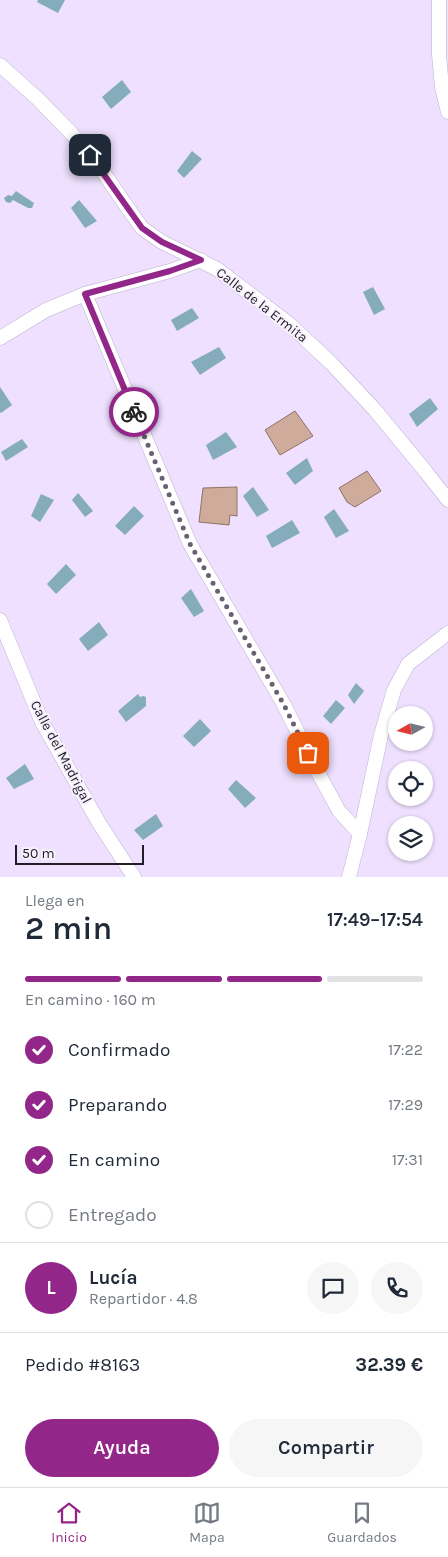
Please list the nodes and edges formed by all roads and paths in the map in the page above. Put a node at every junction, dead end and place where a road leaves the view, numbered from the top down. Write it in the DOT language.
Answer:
graph roads {
  1 [pos="439,0"];
  2 [pos="0,65"];
  3 [pos="448,112"];
  4 [pos="201,260"];
  5 [pos="85,294"];
  6 [pos="0,338"];
  7 [pos="448,500"];
  8 [pos="0,620"];
  9 [pos="448,633"];
  10 [pos="360,834"];
  11 [pos="134,877"];
  12 [pos="349,877"];
  1 -- 3 [label="street"];
  2 -- 4 [label="street, Calle de la Ermita"];
  4 -- 5 [label="street"];
  4 -- 7 [label="street, Calle de la Ermita"];
  5 -- 6 [label="street"];
  5 -- 10 [label="street"];
  8 -- 11 [label="street, Calle del Madrigal"];
  9 -- 10 [label="street"];
  10 -- 12 [label="street"];
}
